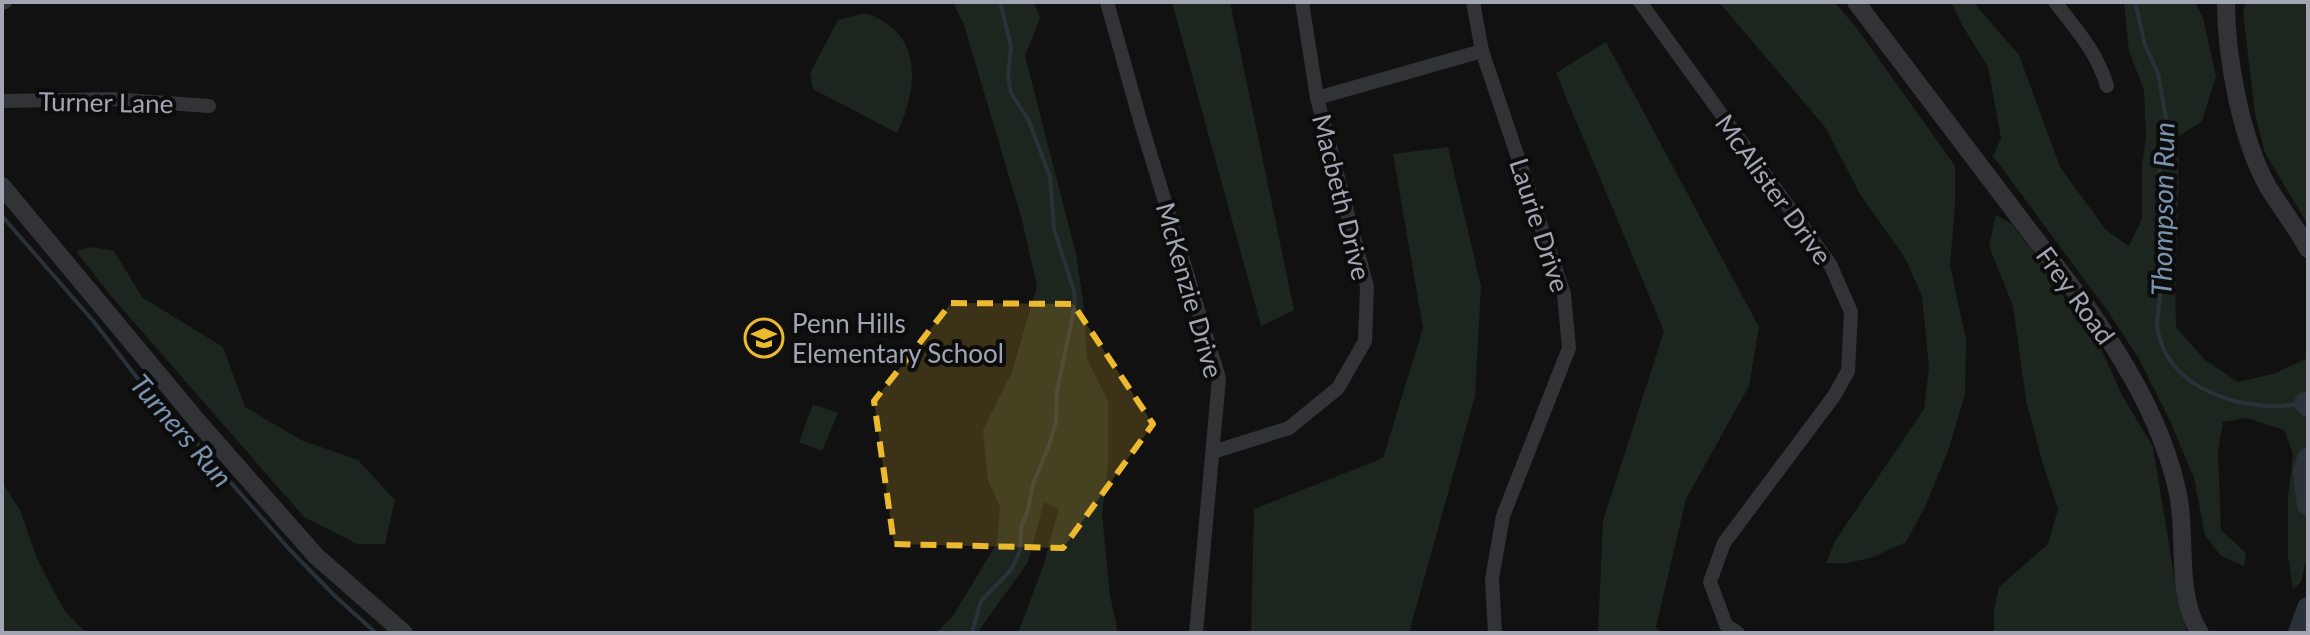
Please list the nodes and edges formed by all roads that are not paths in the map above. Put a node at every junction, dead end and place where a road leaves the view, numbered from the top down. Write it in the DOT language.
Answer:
graph roads {
  1 [pos="1107,2"];
  2 [pos="1302,2"];
  3 [pos="1473,2"];
  4 [pos="1640,2"];
  5 [pos="1856,2"];
  6 [pos="2055,2"];
  7 [pos="2226,2"];
  8 [pos="1482,51"];
  9 [pos="2107,86"];
  10 [pos="1317,98"];
  11 [pos="2,101"];
  12 [pos="209,106"];
  13 [pos="2,186"];
  14 [pos="2308,249"];
  15 [pos="1213,452"];
  16 [pos="404,633"];
  17 [pos="1196,633"];
  18 [pos="1495,633"];
  19 [pos="1738,633"];
  20 [pos="2200,633"];
  1 -- 15 [label="street, McKenzie Drive"];
  2 -- 10 [label="street, Macbeth Drive"];
  3 -- 8 [label="street, Laurie Drive"];
  4 -- 19 [label="street, McAlister Drive"];
  5 -- 20 [label="street, Frey Road"];
  6 -- 9 [label="street"];
  7 -- 14 [label="street"];
  8 -- 10 [label="street"];
  8 -- 18 [label="street, Laurie Drive"];
  10 -- 15 [label="street, Macbeth Drive"];
  11 -- 12 [label="street, Turner Lane"];
  13 -- 16 [label="street"];
  15 -- 17 [label="street, McKenzie Drive"];
}
